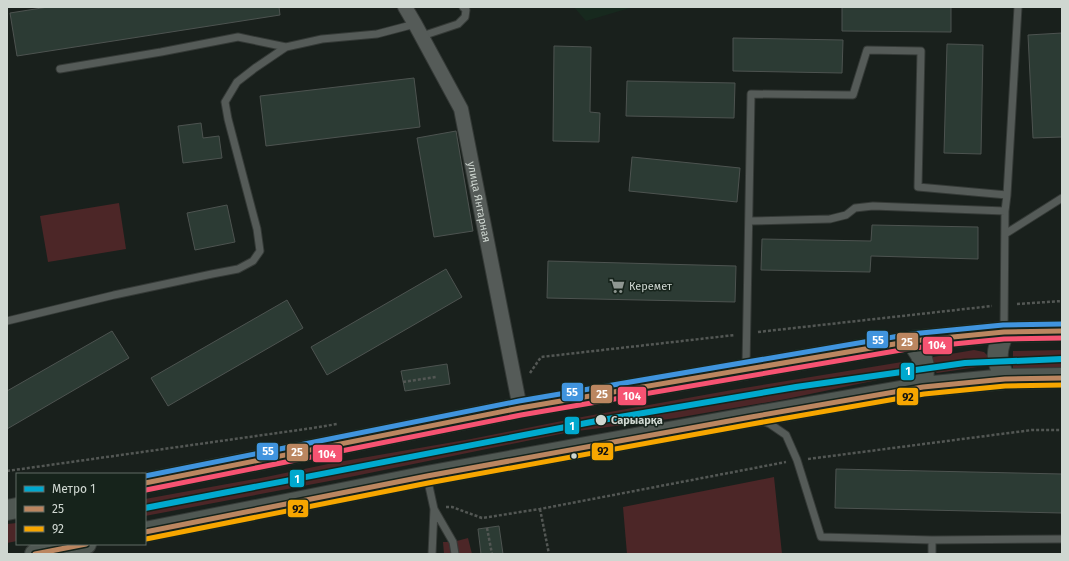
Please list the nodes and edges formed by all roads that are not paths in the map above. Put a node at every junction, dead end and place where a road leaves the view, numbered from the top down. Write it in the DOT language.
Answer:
graph roads {
  1 [pos="405,7"];
  2 [pos="463,7"];
  3 [pos="1018,7"];
  4 [pos="419,30"];
  5 [pos="286,47"];
  6 [pos="60,69"];
  7 [pos="1007,196"];
  8 [pos="1062,198"];
  9 [pos="1005,211"];
  10 [pos="749,221"];
  11 [pos="1005,234"];
  12 [pos="7,321"];
  13 [pos="1062,331"];
  14 [pos="1004,332"];
  15 [pos="912,341"];
  16 [pos="746,369"];
  17 [pos="1062,378"];
  18 [pos="1005,379"];
  19 [pos="923,388"];
  20 [pos="518,400"];
  21 [pos="751,417"];
  22 [pos="427,476"];
  23 [pos="146,483"];
  24 [pos="434,509"];
  25 [pos="146,532"];
  26 [pos="1062,539"];
  27 [pos="932,540"];
  28 [pos="81,545"];
  29 [pos="35,554"];
  30 [pos="432,554"];
  31 [pos="455,554"];
  32 [pos="932,554"];
  1 -- 4 [label="street, улица Янтарная"];
  2 -- 4 [label="lane"];
  3 -- 7 [label="lane"];
  4 -- 5 [label="lane"];
  4 -- 20 [label="street, улица Янтарная"];
  5 -- 6 [label="lane"];
  5 -- 12 [label="lane"];
  7 -- 9 [label="lane"];
  7 -- 10 [label="lane"];
  8 -- 11 [label="lane"];
  9 -- 10 [label="lane"];
  9 -- 11 [label="lane"];
  10 -- 16 [label="lane"];
  11 -- 14 [label="lane"];
  13 -- 14 [label="main road"];
  14 -- 15 [label="main road"];
  14 -- 18 [label="main road"];
  15 -- 16 [label="main road"];
  15 -- 19 [label="main road"];
  16 -- 20 [label="main road"];
  17 -- 18 [label="main road"];
  18 -- 19 [label="main road"];
  19 -- 21 [label="main road"];
  20 -- 23 [label="main road"];
  21 -- 22 [label="main road"];
  21 -- 27 [label="lane"];
  22 -- 24 [label="lane"];
  22 -- 25 [label="main road"];
  24 -- 30 [label="lane"];
  24 -- 31 [label="lane"];
  26 -- 27 [label="lane"];
  27 -- 32 [label="lane"];
  28 -- 29 [label="main road"];
}
